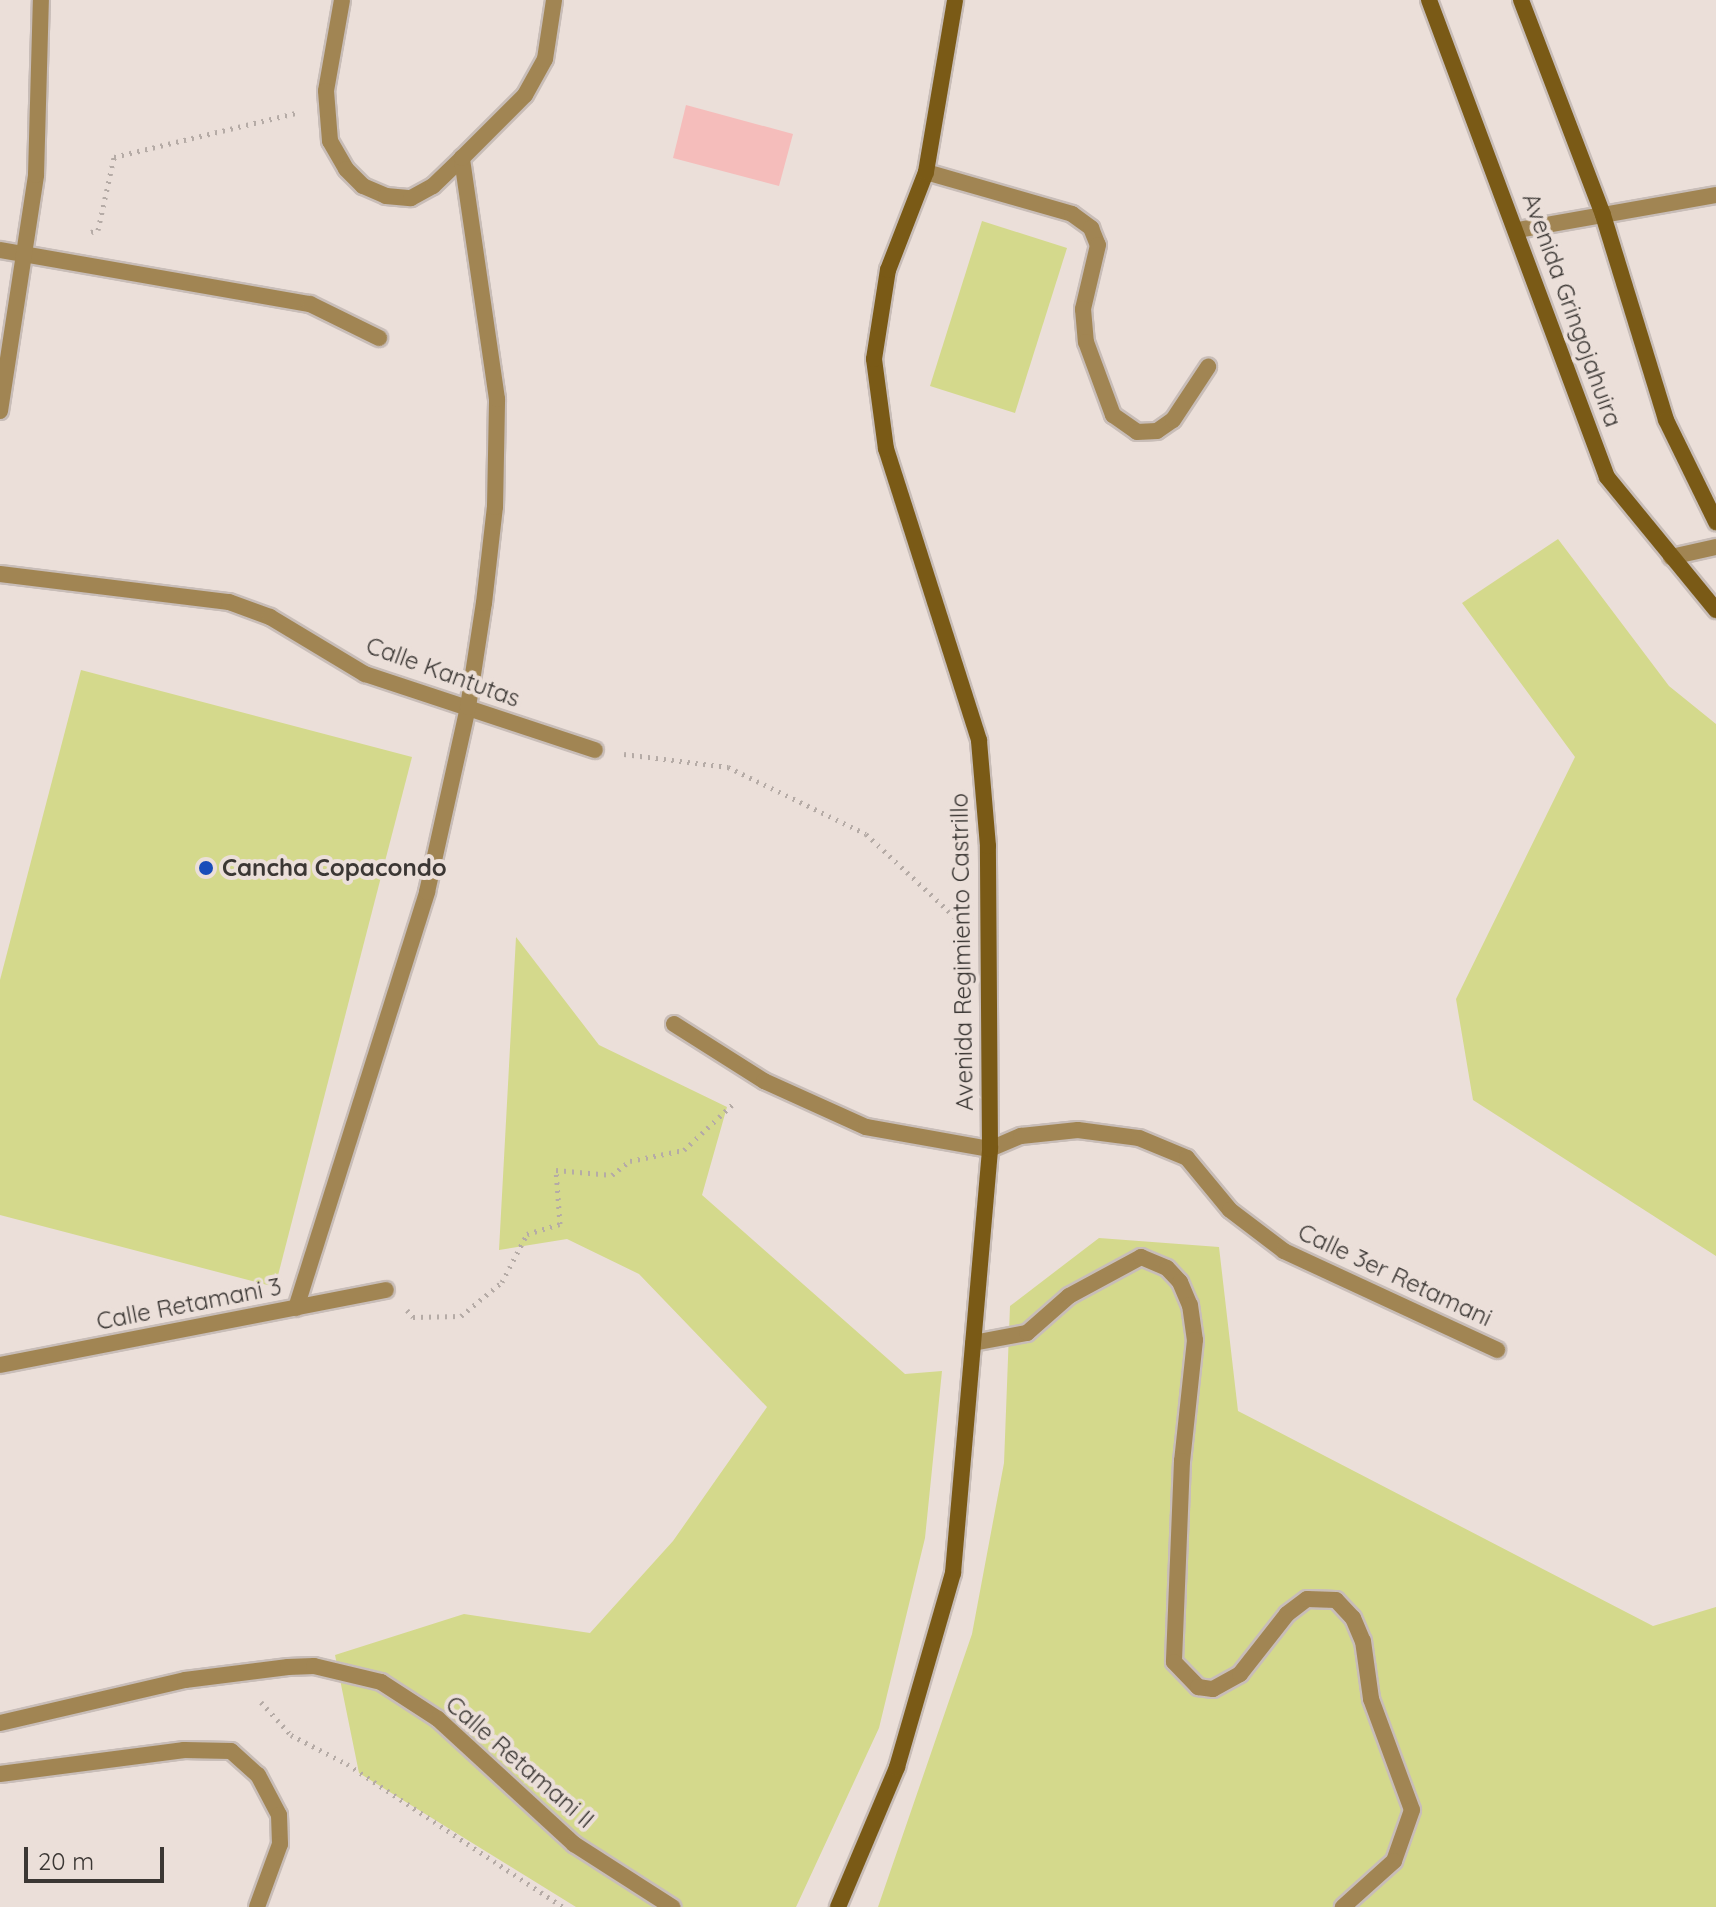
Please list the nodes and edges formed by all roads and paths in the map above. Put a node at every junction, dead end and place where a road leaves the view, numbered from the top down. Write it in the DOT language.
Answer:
graph roads {
  1 [pos="41,0"];
  2 [pos="342,0"];
  3 [pos="554,0"];
  4 [pos="955,0"];
  5 [pos="1429,0"];
  6 [pos="1521,0"];
  7 [pos="326,91"];
  8 [pos="462,158"];
  9 [pos="926,172"];
  10 [pos="1716,195"];
  11 [pos="1603,215"];
  12 [pos="1518,230"];
  13 [pos="84,235"];
  14 [pos="0,250"];
  15 [pos="26,253"];
  16 [pos="379,338"];
  17 [pos="1208,367"];
  18 [pos="0,411"];
  19 [pos="1716,522"];
  20 [pos="1716,547"];
  21 [pos="1671,557"];
  22 [pos="0,574"];
  23 [pos="1716,610"];
  24 [pos="468,707"];
  25 [pos="595,750"];
  26 [pos="986,946"];
  27 [pos="674,1024"];
  28 [pos="764,1081"];
  29 [pos="990,1149"];
  30 [pos="386,1290"];
  31 [pos="296,1308"];
  32 [pos="973,1343"];
  33 [pos="1497,1350"];
  34 [pos="0,1365"];
  35 [pos="238,1673"];
  36 [pos="0,1723"];
  37 [pos="0,1774"];
  38 [pos="257,1907"];
  39 [pos="563,1907"];
  40 [pos="672,1907"];
  41 [pos="838,1907"];
  42 [pos="1343,1907"];
  1 -- 15 [label="street"];
  2 -- 7 [label="street"];
  3 -- 8 [label="street"];
  4 -- 9 [label="street, Avenida Regimiento Castrillo"];
  5 -- 12 [label="street, Avenida Gringojahuira"];
  6 -- 11 [label="street"];
  7 -- 8 [label="street"];
  7 -- 13 [label="path"];
  8 -- 24 [label="street"];
  9 -- 17 [label="street"];
  9 -- 26 [label="street, Avenida Regimiento Castrillo"];
  10 -- 11 [label="street"];
  11 -- 12 [label="street"];
  11 -- 19 [label="street"];
  12 -- 21 [label="street, Avenida Gringojahuira"];
  14 -- 15 [label="street"];
  15 -- 16 [label="street"];
  15 -- 18 [label="street"];
  20 -- 21 [label="street"];
  21 -- 23 [label="street, Avenida Gringojahuira"];
  22 -- 24 [label="street, Calle Kantutas"];
  24 -- 25 [label="street, Calle Kantutas"];
  24 -- 31 [label="street"];
  25 -- 26 [label="path"];
  26 -- 29 [label="street, Avenida Regimiento Castrillo"];
  27 -- 28 [label="street"];
  28 -- 29 [label="street"];
  28 -- 30 [label="path"];
  29 -- 32 [label="street, Avenida Regimiento Castrillo"];
  29 -- 33 [label="street, Calle 3er Retamani"];
  30 -- 31 [label="street, Calle Retamani 3"];
  31 -- 34 [label="street, Calle Retamani 3"];
  32 -- 41 [label="street, Avenida Regimiento Castrillo"];
  32 -- 42 [label="street"];
  35 -- 36 [label="street, Calle Retamani II"];
  35 -- 39 [label="path"];
  35 -- 40 [label="street, Calle Retamani II"];
  37 -- 38 [label="street"];
}
